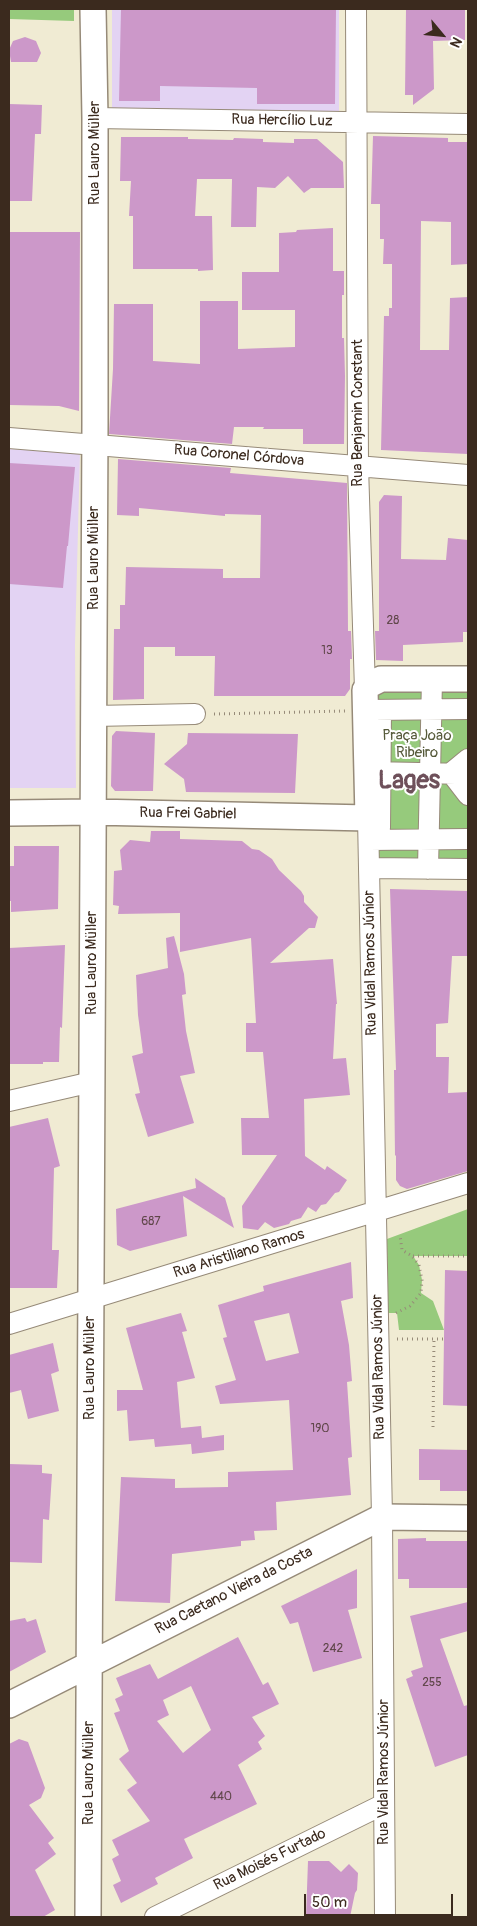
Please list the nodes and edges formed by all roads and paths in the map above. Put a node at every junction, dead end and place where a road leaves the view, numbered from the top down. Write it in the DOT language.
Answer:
graph roads {
  1 [pos="93,9"];
  2 [pos="356,9"];
  3 [pos="95,118"];
  4 [pos="357,122"];
  5 [pos="468,124"];
  6 [pos="9,438"];
  7 [pos="95,444"];
  8 [pos="358,466"];
  9 [pos="468,475"];
  10 [pos="432,679"];
  11 [pos="468,679"];
  12 [pos="373,697"];
  13 [pos="468,709"];
  14 [pos="408,710"];
  15 [pos="431,710"];
  16 [pos="195,714"];
  17 [pos="93,716"];
  18 [pos="468,759"];
  19 [pos="374,772"];
  20 [pos="430,773"];
  21 [pos="460,773"];
  22 [pos="468,795"];
  23 [pos="93,812"];
  24 [pos="9,813"];
  25 [pos="372,832"];
  26 [pos="429,839"];
  27 [pos="468,839"];
  28 [pos="405,840"];
  29 [pos="376,868"];
  30 [pos="428,869"];
  31 [pos="468,870"];
  32 [pos="92,1082"];
  33 [pos="9,1101"];
  34 [pos="468,1183"];
  35 [pos="376,1212"];
  36 [pos="400,1235"];
  37 [pos="412,1256"];
  38 [pos="468,1256"];
  39 [pos="90,1299"];
  40 [pos="388,1315"];
  41 [pos="9,1324"];
  42 [pos="378,1339"];
  43 [pos="434,1339"];
  44 [pos="444,1340"];
  45 [pos="433,1427"];
  46 [pos="382,1517"];
  47 [pos="468,1518"];
  48 [pos="89,1664"];
  49 [pos="9,1705"];
  50 [pos="384,1804"];
  51 [pos="88,1917"];
  52 [pos="155,1917"];
  53 [pos="385,1917"];
  1 -- 3 [label="main road, Rua Lauro Müller"];
  2 -- 4 [label="street, Rua Benjamin Constant"];
  3 -- 4 [label="street, Rua Hercílio Luz"];
  3 -- 7 [label="main road, Rua Lauro Müller"];
  4 -- 5 [label="street, Rua Hercílio Luz"];
  4 -- 8 [label="street, Rua Benjamin Constant"];
  6 -- 7 [label="street, Rua Coronel Córdova"];
  7 -- 8 [label="street, Rua Coronel Córdova"];
  7 -- 17 [label="main road, Rua Lauro Müller"];
  8 -- 9 [label="street, Rua Coronel Córdova"];
  8 -- 12 [label="street, Rua Benjamin Constant"];
  10 -- 11 [label="main road"];
  10 -- 12 [label="main road"];
  10 -- 15 [label="street"];
  12 -- 14 [label="street"];
  12 -- 14 [label="street"];
  12 -- 16 [label="path"];
  12 -- 19 [label="main road, Rua Benjamin Constant"];
  13 -- 15 [label="street"];
  14 -- 15 [label="street"];
  15 -- 20 [label="street"];
  16 -- 17 [label="street"];
  17 -- 23 [label="main road, Rua Lauro Müller"];
  18 -- 21 [label="street"];
  19 -- 20 [label="street"];
  19 -- 25 [label="main road, Rua Benjamin Constant"];
  20 -- 21 [label="street"];
  20 -- 26 [label="street"];
  21 -- 22 [label="street"];
  23 -- 24 [label="main road, Rua Frei Gabriel"];
  23 -- 25 [label="main road, Rua Frei Gabriel"];
  23 -- 32 [label="main road, Rua Lauro Müller"];
  25 -- 28 [label="street"];
  25 -- 29 [label="street, Rua Vidal Ramos Júnior"];
  26 -- 27 [label="street"];
  26 -- 28 [label="street"];
  26 -- 30 [label="street"];
  28 -- 29 [label="street"];
  29 -- 30 [label="street"];
  29 -- 35 [label="street, Rua Vidal Ramos Júnior"];
  30 -- 31 [label="street"];
  32 -- 33 [label="street"];
  32 -- 39 [label="main road, Rua Lauro Müller"];
  34 -- 35 [label="street, Rua Aristiliano Ramos"];
  35 -- 39 [label="street, Rua Aristiliano Ramos"];
  35 -- 42 [label="street, Rua Vidal Ramos Júnior"];
  36 -- 37 [label="path"];
  37 -- 38 [label="path"];
  37 -- 40 [label="path"];
  39 -- 41 [label="street, Rua Aristiliano Ramos"];
  39 -- 48 [label="main road, Rua Lauro Müller"];
  42 -- 43 [label="path"];
  42 -- 46 [label="street, Rua Vidal Ramos Júnior"];
  43 -- 44 [label="path"];
  43 -- 45 [label="path"];
  46 -- 47 [label="main road, Rua Caetano Vieira da Costa"];
  46 -- 48 [label="main road, Rua Caetano Vieira da Costa"];
  46 -- 50 [label="street, Rua Vidal Ramos Júnior"];
  48 -- 49 [label="main road, Rua Caetano Vieira da Costa"];
  48 -- 51 [label="main road, Rua Lauro Müller"];
  50 -- 52 [label="street, Rua Moisés Furtado"];
  50 -- 53 [label="street, Rua Vidal Ramos Júnior"];
}
